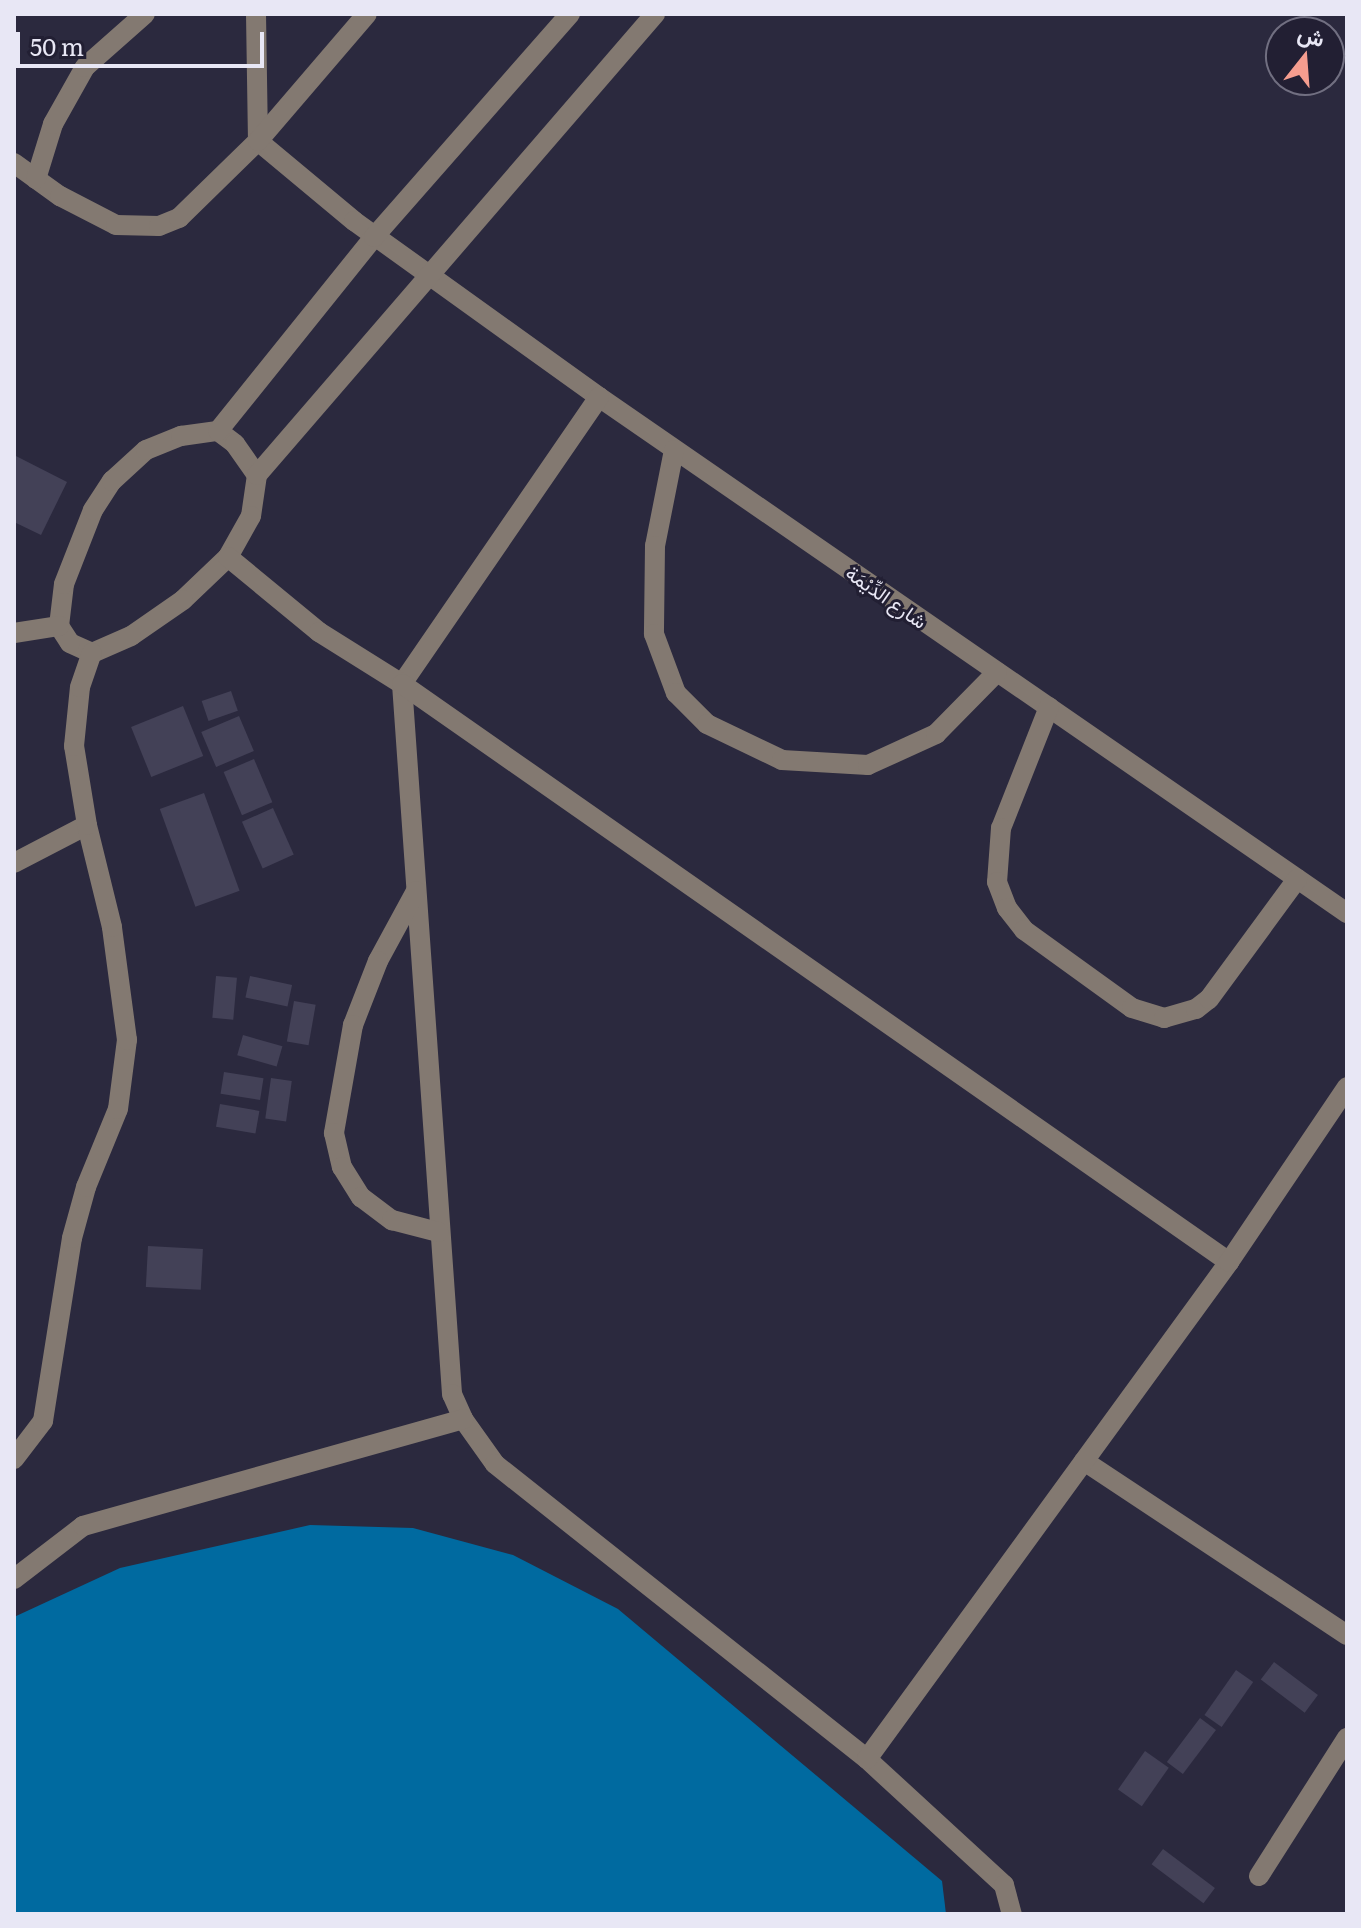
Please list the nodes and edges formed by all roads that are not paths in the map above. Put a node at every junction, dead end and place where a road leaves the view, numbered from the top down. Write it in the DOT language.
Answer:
graph roads {
  1 [pos="145,14"];
  2 [pos="256,14"];
  3 [pos="367,14"];
  4 [pos="570,14"];
  5 [pos="655,14"];
  6 [pos="258,141"];
  7 [pos="14,163"];
  8 [pos="36,179"];
  9 [pos="374,237"];
  10 [pos="428,278"];
  11 [pos="599,397"];
  12 [pos="218,431"];
  13 [pos="674,450"];
  14 [pos="257,475"];
  15 [pos="228,557"];
  16 [pos="59,626"];
  17 [pos="14,633"];
  18 [pos="92,653"];
  19 [pos="997,672"];
  20 [pos="402,684"];
  21 [pos="1049,707"];
  22 [pos="87,825"];
  23 [pos="14,863"];
  24 [pos="1297,879"];
  25 [pos="416,891"];
  26 [pos="1347,913"];
  27 [pos="1347,1087"];
  28 [pos="438,1232"];
  29 [pos="1229,1262"];
  30 [pos="463,1419"];
  31 [pos="14,1459"];
  32 [pos="1084,1461"];
  33 [pos="14,1579"];
  34 [pos="1347,1635"];
  35 [pos="1347,1738"];
  36 [pos="867,1759"];
  37 [pos="1259,1876"];
  38 [pos="1012,1914"];
  1 -- 8 [label="lane"];
  2 -- 6 [label="lane"];
  3 -- 6 [label="lane"];
  4 -- 9 [label="lane"];
  5 -- 10 [label="lane"];
  6 -- 8 [label="lane"];
  6 -- 9 [label="lane, شارع الدِّيْمَة"];
  7 -- 8 [label="lane"];
  9 -- 10 [label="lane, شارع الدِّيْمَة"];
  9 -- 12 [label="lane"];
  10 -- 11 [label="lane, شارع الدِّيْمَة"];
  10 -- 14 [label="lane"];
  11 -- 13 [label="lane, شارع الدِّيْمَة"];
  11 -- 20 [label="lane"];
  12 -- 14 [label="lane"];
  12 -- 16 [label="lane"];
  13 -- 19 [label="lane, شارع الدِّيْمَة"];
  13 -- 19 [label="lane"];
  14 -- 15 [label="lane"];
  15 -- 18 [label="lane"];
  15 -- 20 [label="lane"];
  16 -- 17 [label="lane"];
  16 -- 18 [label="lane"];
  18 -- 22 [label="lane"];
  19 -- 21 [label="lane, شارع الدِّيْمَة"];
  20 -- 25 [label="lane"];
  20 -- 29 [label="lane"];
  21 -- 24 [label="lane, شارع الدِّيْمَة"];
  21 -- 24 [label="lane"];
  22 -- 23 [label="lane"];
  22 -- 31 [label="lane"];
  24 -- 26 [label="lane, شارع الدِّيْمَة"];
  25 -- 28 [label="lane"];
  25 -- 28 [label="lane"];
  27 -- 29 [label="lane"];
  28 -- 30 [label="lane"];
  29 -- 32 [label="lane"];
  30 -- 33 [label="lane"];
  30 -- 36 [label="lane"];
  32 -- 34 [label="lane"];
  32 -- 36 [label="lane"];
  35 -- 37 [label="lane"];
  36 -- 38 [label="lane"];
}
